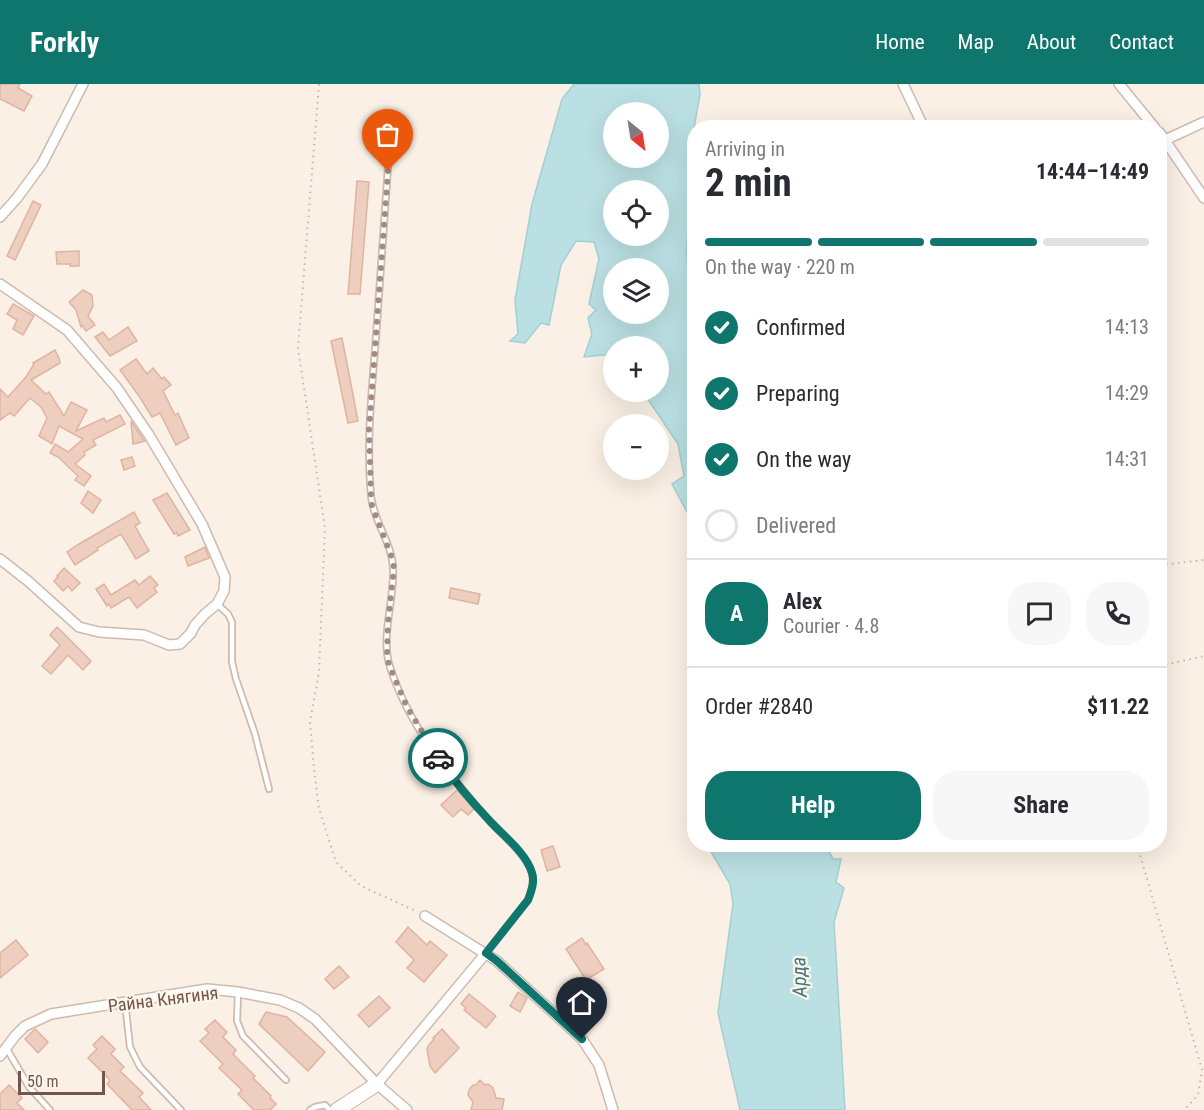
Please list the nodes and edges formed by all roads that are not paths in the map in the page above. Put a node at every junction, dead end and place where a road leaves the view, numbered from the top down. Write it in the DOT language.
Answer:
graph roads {
  1 [pos="83,84"];
  2 [pos="903,84"];
  3 [pos="1119,84"];
  4 [pos="920,120"];
  5 [pos="1148,120"];
  6 [pos="1204,122"];
  7 [pos="391,124"];
  8 [pos="1167,135"];
  9 [pos="1167,144"];
  10 [pos="1201,188"];
  11 [pos="1204,198"];
  12 [pos="0,217"];
  13 [pos="0,284"];
  14 [pos="0,559"];
  15 [pos="217,604"];
  16 [pos="269,789"];
  17 [pos="425,916"];
  18 [pos="486,953"];
  19 [pos="238,992"];
  20 [pos="125,1002"];
  21 [pos="3,1051"];
  22 [pos="286,1080"];
  23 [pos="377,1084"];
  24 [pos="50,1110"];
  25 [pos="181,1110"];
  26 [pos="310,1110"];
  27 [pos="330,1110"];
  28 [pos="336,1110"];
  29 [pos="357,1110"];
  30 [pos="407,1110"];
  31 [pos="613,1110"];
  1 -- 12 [label="street"];
  2 -- 4 [label="street"];
  3 -- 5 [label="street"];
  6 -- 8 [label="street"];
  7 -- 18 [label="lane"];
  9 -- 10 [label="street"];
  10 -- 11 [label="street"];
  13 -- 15 [label="street"];
  14 -- 15 [label="street"];
  15 -- 16 [label="lane"];
  17 -- 18 [label="street"];
  18 -- 23 [label="street"];
  18 -- 31 [label="street"];
  19 -- 20 [label="street, Райна Княгиня"];
  19 -- 22 [label="lane"];
  19 -- 23 [label="street, Райна Княгиня"];
  20 -- 21 [label="street, Райна Княгиня"];
  20 -- 25 [label="lane"];
  21 -- 24 [label="lane"];
  23 -- 28 [label="main road"];
  23 -- 29 [label="main road"];
  23 -- 30 [label="street, Райна Княгиня"];
  26 -- 27 [label="lane"];
}
